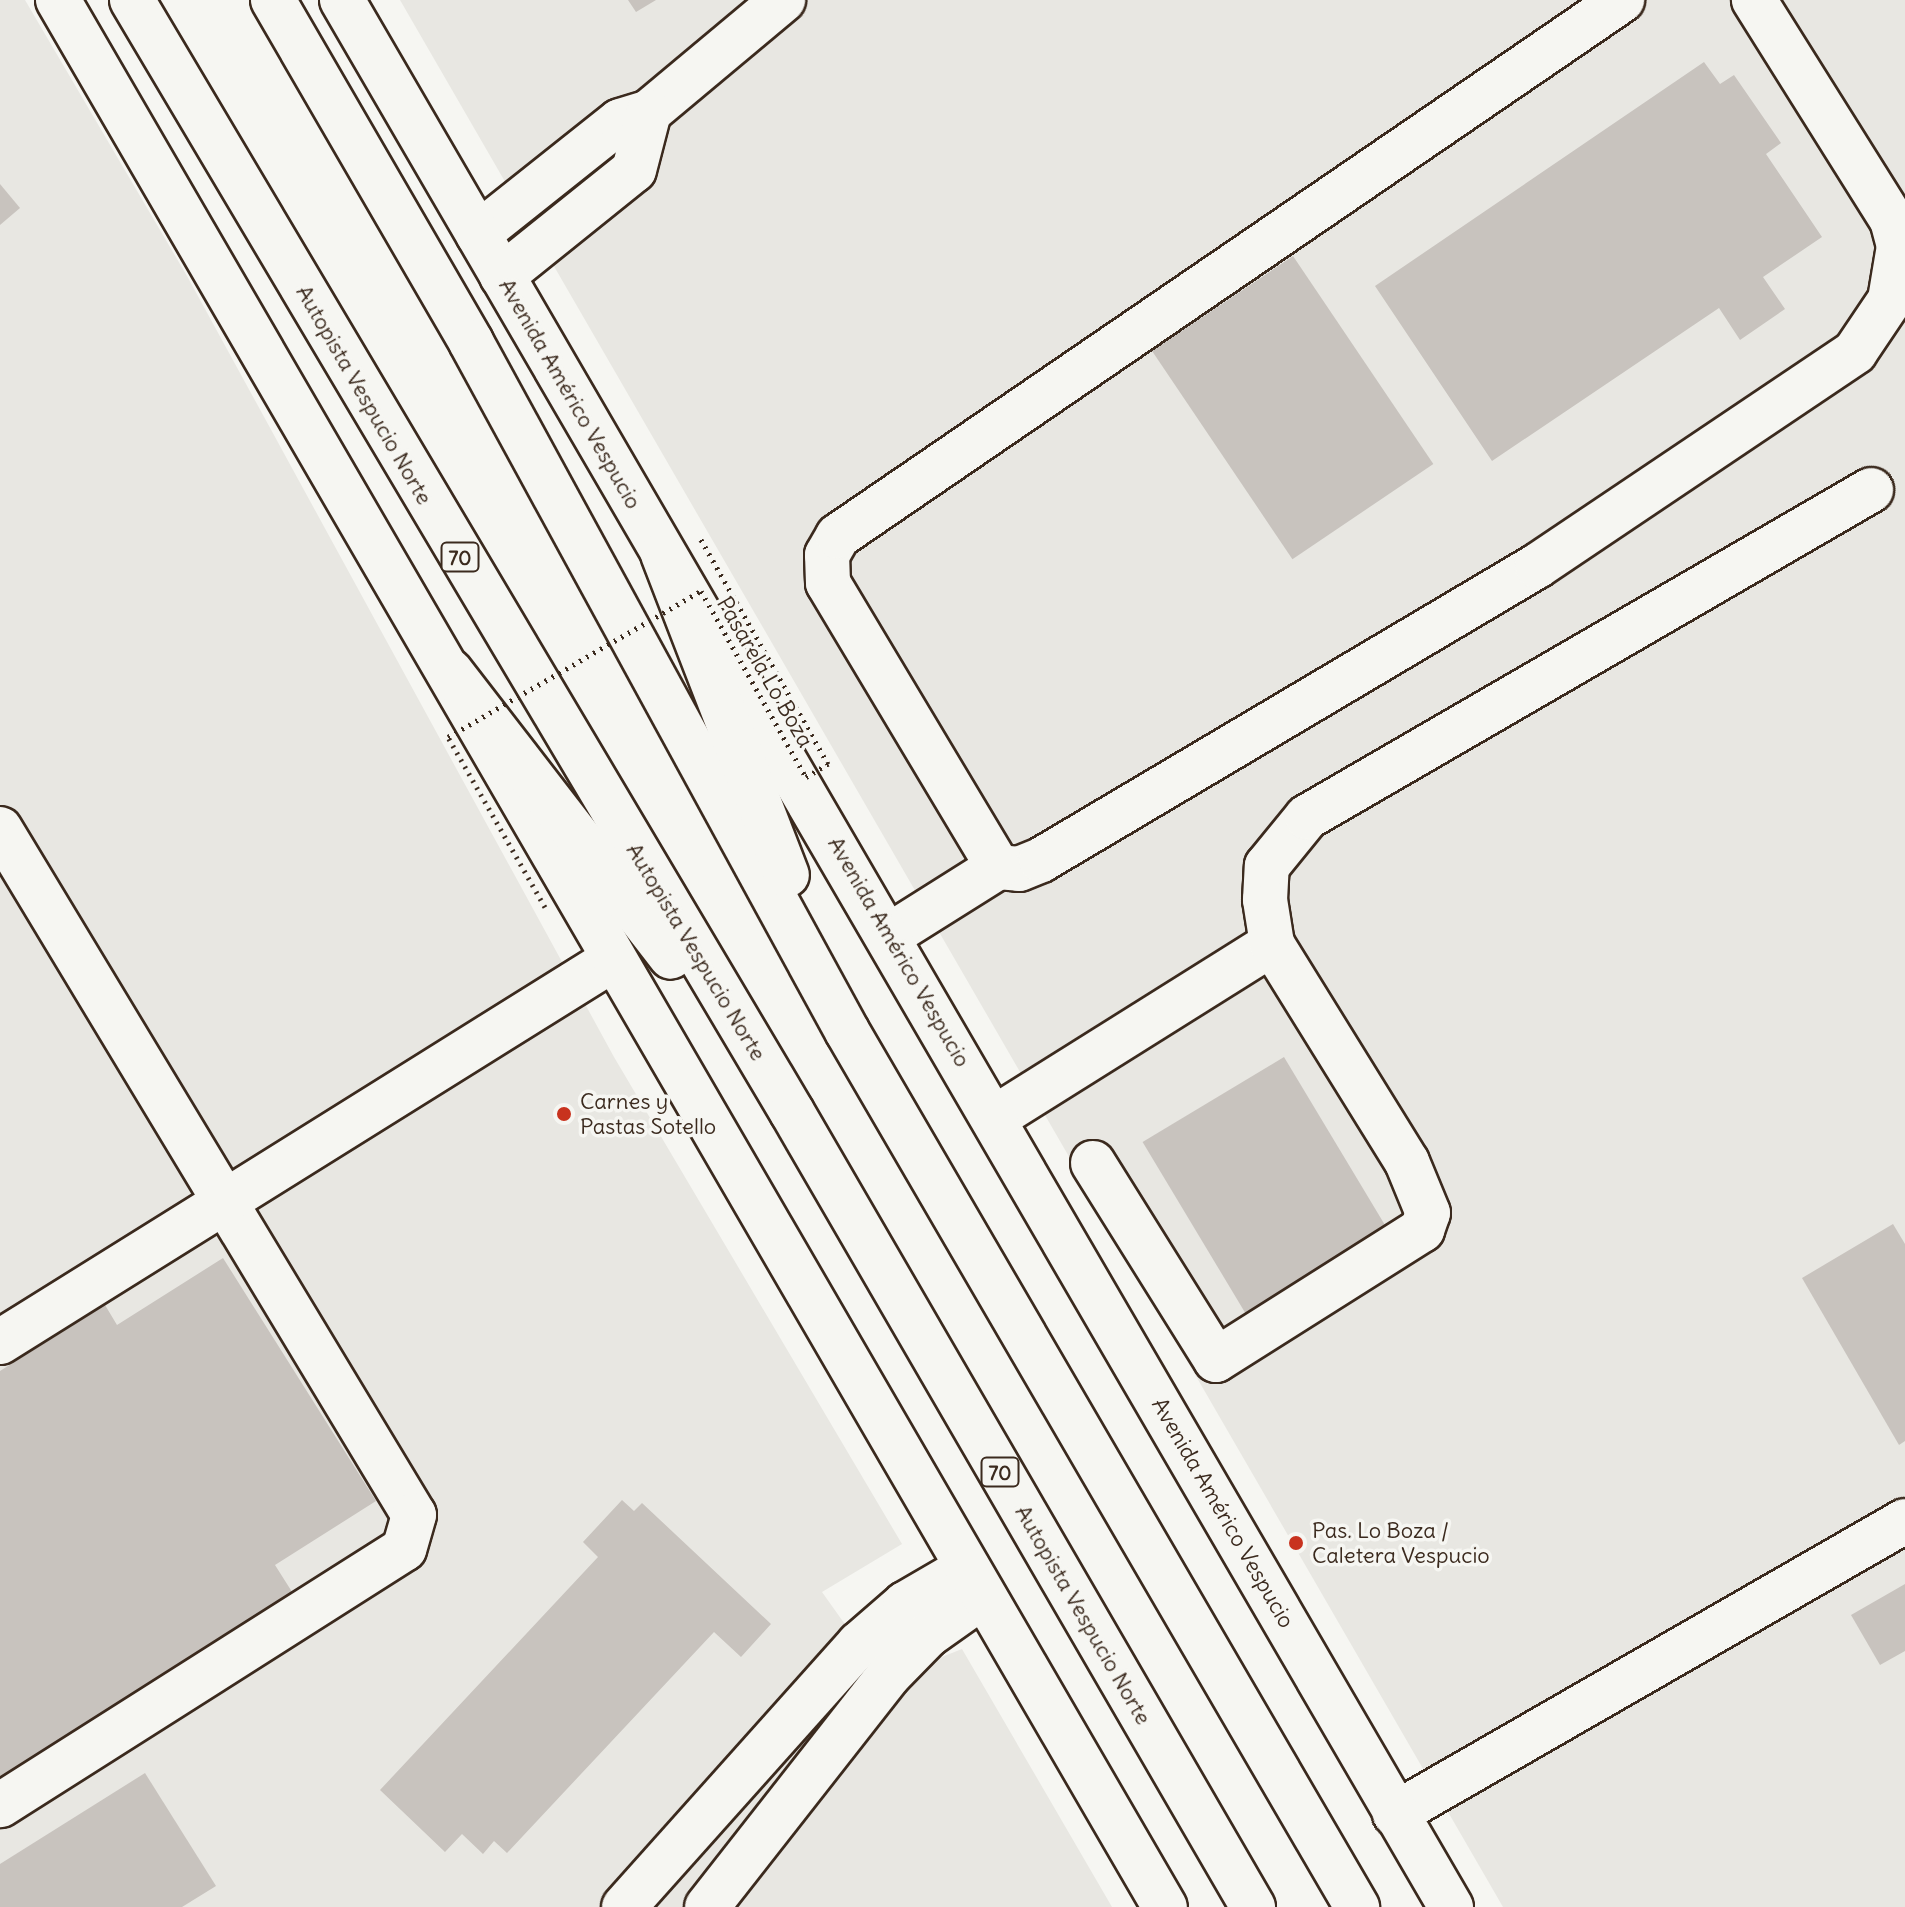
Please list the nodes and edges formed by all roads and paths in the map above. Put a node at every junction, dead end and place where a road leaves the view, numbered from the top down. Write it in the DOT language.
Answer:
graph roads {
  1 [pos="58,0"];
  2 [pos="132,0"];
  3 [pos="273,0"];
  4 [pos="342,0"];
  5 [pos="783,0"];
  6 [pos="1622,0"];
  7 [pos="1754,0"];
  8 [pos="649,112"];
  9 [pos="478,234"];
  10 [pos="502,276"];
  11 [pos="1871,490"];
  12 [pos="681,545"];
  13 [pos="450,671"];
  14 [pos="0,829"];
  15 [pos="998,867"];
  16 [pos="545,907"];
  17 [pos="890,935"];
  18 [pos="1272,944"];
  19 [pos="612,960"];
  20 [pos="847,1031"];
  21 [pos="792,1112"];
  22 [pos="996,1117"];
  23 [pos="1093,1163"];
  24 [pos="222,1203"];
  25 [pos="0,1342"];
  26 [pos="1905,1521"];
  27 [pos="975,1582"];
  28 [pos="0,1805"];
  29 [pos="1395,1814"];
  30 [pos="624,1907"];
  31 [pos="707,1907"];
  32 [pos="1165,1907"];
  33 [pos="1253,1907"];
  34 [pos="1357,1907"];
  35 [pos="1451,1907"];
  1 -- 13 [label="main road"];
  2 -- 21 [label="main road, Autopista Vespucio Norte / 70"];
  3 -- 20 [label="main road"];
  4 -- 9 [label="main road, Avenida Américo Vespucio"];
  5 -- 8 [label="main road"];
  6 -- 15 [label="main road"];
  7 -- 15 [label="main road"];
  8 -- 9 [label="main road"];
  8 -- 10 [label="main road"];
  9 -- 10 [label="main road, Avenida Américo Vespucio"];
  10 -- 12 [label="main road, Avenida Américo Vespucio"];
  11 -- 18 [label="main road"];
  12 -- 16 [label="path, Pasarela Lo Boza, bridge"];
  12 -- 17 [label="main road, Avenida Américo Vespucio"];
  12 -- 20 [label="main road"];
  13 -- 19 [label="main road"];
  13 -- 21 [label="main road"];
  14 -- 24 [label="main road"];
  15 -- 17 [label="main road"];
  17 -- 22 [label="main road, Avenida Américo Vespucio"];
  18 -- 22 [label="main road"];
  18 -- 23 [label="main road"];
  19 -- 24 [label="main road"];
  19 -- 27 [label="main road"];
  20 -- 34 [label="main road"];
  21 -- 33 [label="main road, Autopista Vespucio Norte / 70"];
  22 -- 29 [label="main road, Avenida Américo Vespucio"];
  24 -- 25 [label="main road"];
  24 -- 28 [label="main road"];
  26 -- 29 [label="main road"];
  27 -- 30 [label="main road"];
  27 -- 31 [label="main road"];
  27 -- 32 [label="main road"];
  29 -- 35 [label="main road, Avenida Américo Vespucio"];
}
